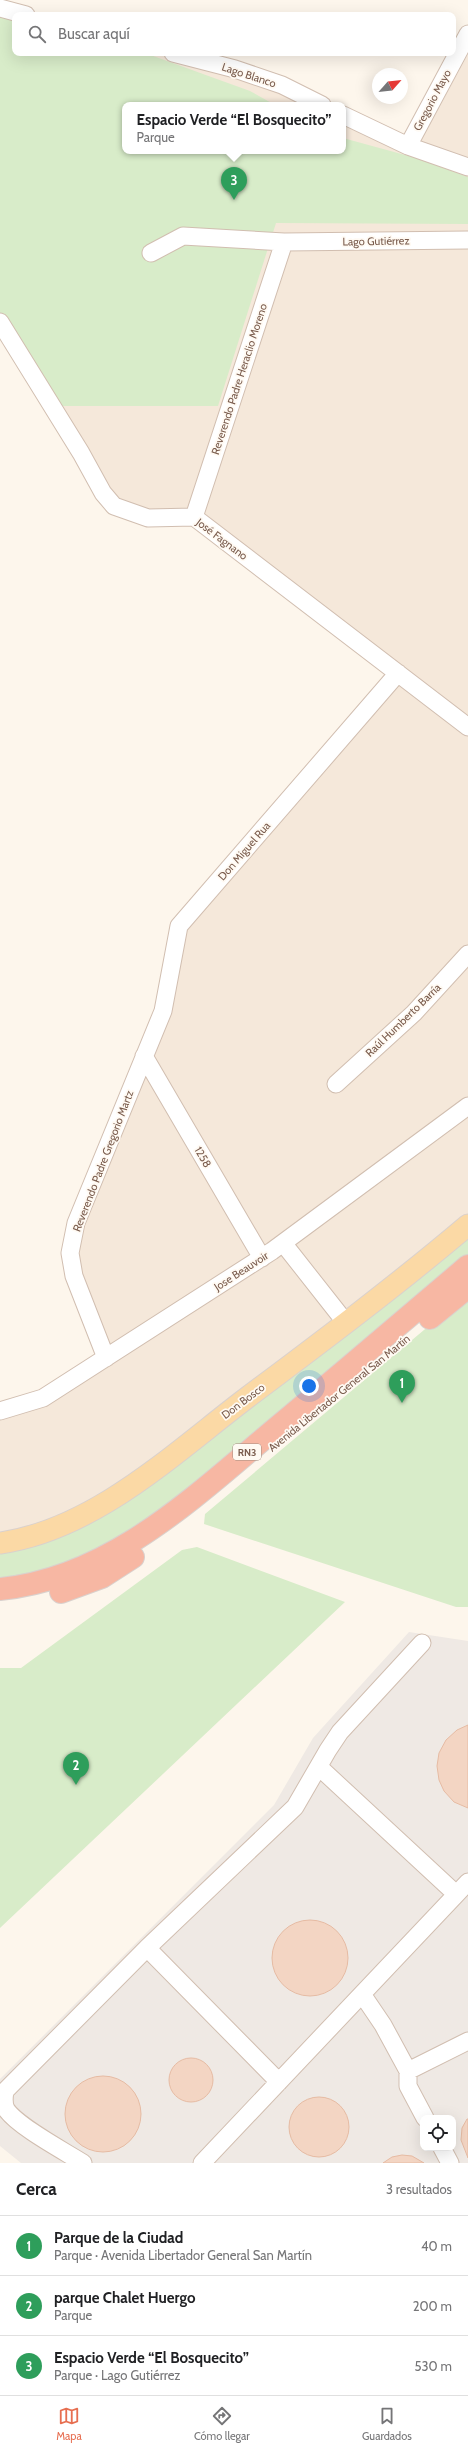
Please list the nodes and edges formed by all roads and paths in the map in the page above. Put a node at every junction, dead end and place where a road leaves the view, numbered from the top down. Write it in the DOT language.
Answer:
graph roads {
  1 [pos="0,8"];
  2 [pos="15,12"];
  3 [pos="468,34"];
  4 [pos="185,56"];
  5 [pos="316,102"];
  6 [pos="346,116"];
  7 [pos="408,146"];
  8 [pos="468,167"];
  9 [pos="468,240"];
  10 [pos="284,242"];
  11 [pos="151,253"];
  12 [pos="0,322"];
  13 [pos="194,517"];
  14 [pos="398,674"];
  15 [pos="468,728"];
  16 [pos="468,954"];
  17 [pos="144,1056"];
  18 [pos="336,1084"];
  19 [pos="468,1106"];
  20 [pos="468,1225"];
  21 [pos="283,1243"];
  22 [pos="262,1258"];
  23 [pos="468,1266"];
  24 [pos="468,1287"];
  25 [pos="346,1323"];
  26 [pos="106,1358"];
  27 [pos="0,1411"];
  28 [pos="0,1543"];
  29 [pos="0,1589"];
  30 [pos="0,1602"];
  31 [pos="422,1643"];
  32 [pos="318,1767"];
  33 [pos="468,1882"];
  34 [pos="456,1894"];
  35 [pos="148,1948"];
  36 [pos="362,1994"];
  37 [pos="468,2042"];
  38 [pos="408,2071"];
  39 [pos="279,2082"];
  40 [pos="423,2115"];
  41 [pos="444,2151"];
  42 [pos="83,2163"];
  43 [pos="202,2163"];
  44 [pos="450,2163"];
  1 -- 2 [label="street"];
  3 -- 7 [label="street, Gregorio Mayo"];
  4 -- 5 [label="street, Lago Blanco"];
  6 -- 7 [label="street"];
  7 -- 8 [label="street"];
  9 -- 10 [label="street, Lago Gutiérrez"];
  10 -- 11 [label="street, Lago Gutiérrez"];
  10 -- 13 [label="street, Reverendo Padre Heraclio Moreno"];
  12 -- 13 [label="street, José Fagnano"];
  13 -- 14 [label="street, José Fagnano"];
  14 -- 15 [label="street, José Fagnano"];
  14 -- 17 [label="street, Don Miguel Rua"];
  16 -- 18 [label="street, Raúl Humberto Barría"];
  17 -- 22 [label="street, 1258"];
  17 -- 26 [label="street, Reverendo Padre Gregorio Martz"];
  19 -- 21 [label="street, Jose Beauvoir"];
  20 -- 25 [label="main road, Don Bosco"];
  21 -- 22 [label="street, Jose Beauvoir"];
  21 -- 25 [label="street"];
  22 -- 26 [label="street, Jose Beauvoir"];
  23 -- 29 [label="highway, Avenida Libertador General San Martín / RN3"];
  24 -- 30 [label="highway, Avenida Libertador General San Martín / RN3"];
  25 -- 28 [label="main road, Don Bosco"];
  26 -- 27 [label="street, Jose Beauvoir"];
  31 -- 32 [label="street"];
  32 -- 34 [label="street"];
  32 -- 35 [label="street"];
  33 -- 34 [label="street"];
  34 -- 36 [label="street"];
  35 -- 39 [label="street"];
  35 -- 42 [label="street"];
  36 -- 38 [label="street"];
  36 -- 39 [label="street"];
  37 -- 38 [label="street"];
  38 -- 40 [label="street"];
  39 -- 43 [label="street"];
  41 -- 44 [label="street"];
}
